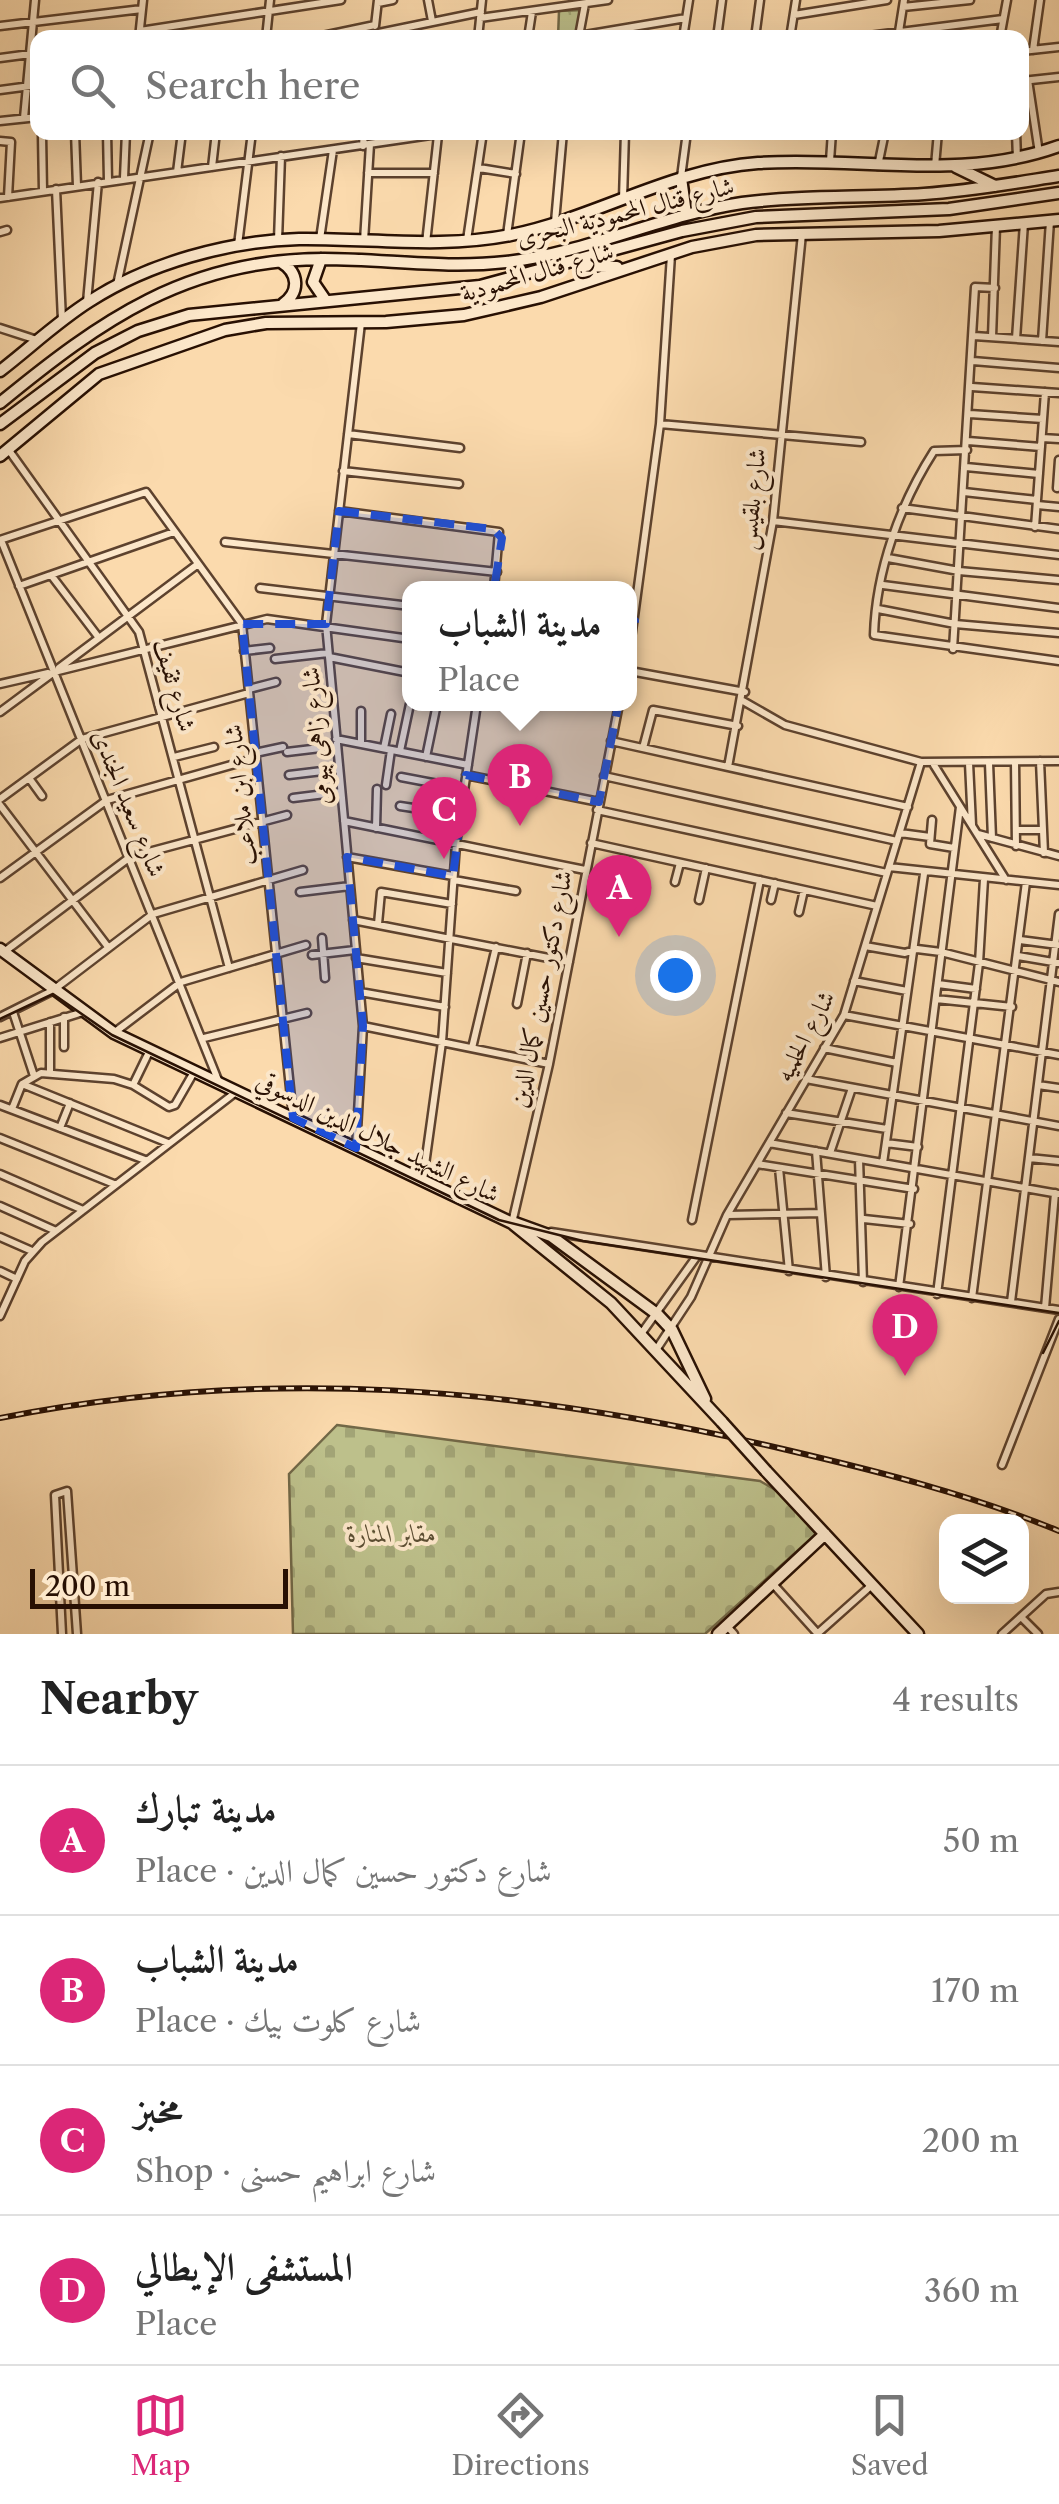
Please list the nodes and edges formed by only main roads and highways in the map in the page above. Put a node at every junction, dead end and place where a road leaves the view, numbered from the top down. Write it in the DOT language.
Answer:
graph roads {
  1 [pos="1059,146"];
  2 [pos="956,167"];
  3 [pos="1059,176"];
  4 [pos="680,178"];
  5 [pos="996,186"];
  6 [pos="1059,193"];
  7 [pos="686,214"];
  8 [pos="1054,221"];
  9 [pos="321,259"];
  10 [pos="279,261"];
  11 [pos="568,266"];
  12 [pos="627,267"];
  13 [pos="327,302"];
  14 [pos="282,304"];
  15 [pos="0,371"];
  16 [pos="48,386"];
  17 [pos="13,392"];
  18 [pos="0,395"];
  19 [pos="0,404"];
  20 [pos="41,420"];
  21 [pos="0,424"];
  22 [pos="4,452"];
  23 [pos="2,950"];
  24 [pos="512,1222"];
  25 [pos="707,1404"];
  26 [pos="826,1534"];
  27 [pos="726,1631"];
  28 [pos="918,1634"];
  1 -- 2 [label="main road, شارع قنال المحمودية"];
  2 -- 4 [label="main road, شارع قنال المحمودية"];
  2 -- 5 [label="main road"];
  3 -- 5 [label="main road, شارع قنال المحمودية البحرى"];
  4 -- 7 [label="main road"];
  4 -- 15 [label="main road, شارع قنال المحمودية"];
  5 -- 7 [label="main road, شارع قنال المحمودية البحرى"];
  6 -- 11 [label="main road, شارع قنال المحمودية البحرى"];
  7 -- 9 [label="main road, شارع قنال المحمودية البحرى"];
  8 -- 12 [label="main road, شارع قنال المحمودية"];
  9 -- 10 [label="main road, شارع قنال المحمودية البحرى"];
  9 -- 13 [label="main road"];
  10 -- 14 [label="main road"];
  10 -- 17 [label="main road, شارع قنال المحمودية البحرى"];
  11 -- 12 [label="main road"];
  11 -- 13 [label="main road, شارع قنال المحمودية البحرى"];
  12 -- 20 [label="main road, شارع قنال المحمودية"];
  13 -- 14 [label="main road, شارع قنال المحمودية البحرى"];
  14 -- 16 [label="main road, شارع قنال المحمودية البحرى"];
  16 -- 20 [label="main road"];
  16 -- 21 [label="main road, شارع قنال المحمودية البحرى"];
  17 -- 18 [label="main road"];
  17 -- 19 [label="main road, شارع قنال المحمودية البحرى"];
  20 -- 22 [label="main road, شارع قنال المحمودية"];
  23 -- 24 [label="main road, شارع الشهيد جلال الدين الدسوقي"];
  24 -- 25 [label="main road, شارع الشهيد جلال الدين الدسوقي"];
  24 -- 25 [label="main road, شارع الشهيد جلال الدين الدسوقي"];
  25 -- 26 [label="main road, شارع الشهيد جلال الدين الدسوقي, bridge"];
  26 -- 27 [label="main road"];
  26 -- 28 [label="main road, شارع الشهيد جلال الدين الدسوقي"];
}
